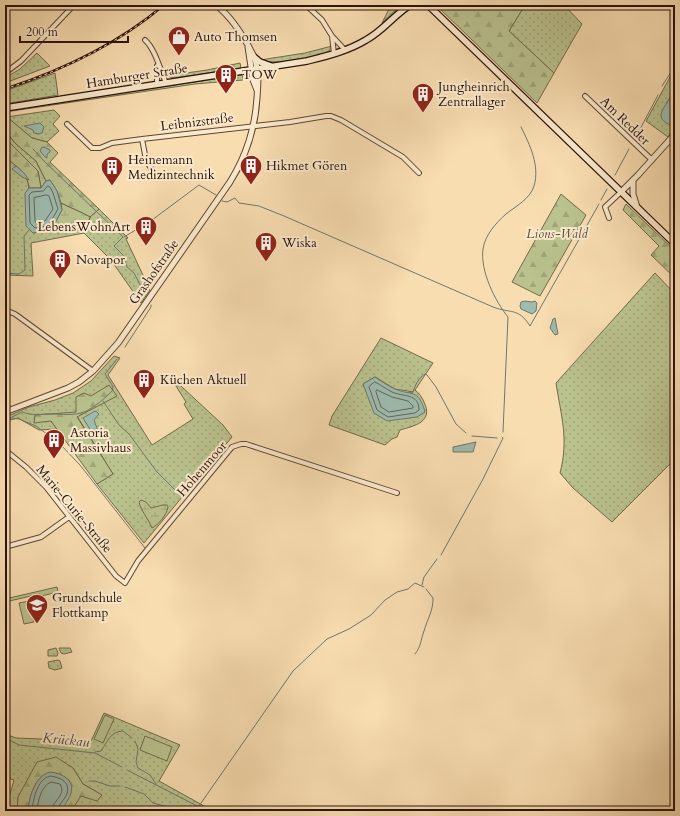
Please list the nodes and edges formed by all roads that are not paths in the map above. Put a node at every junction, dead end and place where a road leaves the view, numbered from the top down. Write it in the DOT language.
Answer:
graph roads {
  1 [pos="74,5"];
  2 [pos="216,5"];
  3 [pos="306,5"];
  4 [pos="410,5"];
  5 [pos="428,5"];
  6 [pos="402,7"];
  7 [pos="332,36"];
  8 [pos="145,40"];
  9 [pos="248,46"];
  10 [pos="345,50"];
  11 [pos="334,54"];
  12 [pos="254,57"];
  13 [pos="157,63"];
  14 [pos="273,66"];
  15 [pos="257,69"];
  16 [pos="251,70"];
  17 [pos="5,73"];
  18 [pos="166,83"];
  19 [pos="157,84"];
  20 [pos="258,91"];
  21 [pos="585,96"];
  22 [pos="5,108"];
  23 [pos="67,124"];
  24 [pos="254,126"];
  25 [pos="675,134"];
  26 [pos="142,139"];
  27 [pos="652,160"];
  28 [pos="152,170"];
  29 [pos="419,172"];
  30 [pos="633,180"];
  31 [pos="621,192"];
  32 [pos="637,207"];
  33 [pos="609,218"];
  34 [pos="675,244"];
  35 [pos="5,310"];
  36 [pos="93,371"];
  37 [pos="5,412"];
  38 [pos="6,453"];
  39 [pos="397,493"];
  40 [pos="69,516"];
  41 [pos="5,547"];
  42 [pos="125,583"];
  1 -- 17 [label="street"];
  2 -- 9 [label="street, Grashofstraße"];
  3 -- 7 [label="street"];
  4 -- 6 [label="main road, Hamburger Straße"];
  5 -- 31 [label="main road"];
  6 -- 10 [label="main road, Hamburger Straße"];
  7 -- 10 [label="street"];
  7 -- 11 [label="street"];
  8 -- 13 [label="street"];
  9 -- 12 [label="street, Grashofstraße"];
  9 -- 16 [label="street, Grashofstraße"];
  10 -- 11 [label="main road, Hamburger Straße"];
  11 -- 14 [label="main road, Hamburger Straße"];
  12 -- 14 [label="main road"];
  12 -- 15 [label="street, Grashofstraße"];
  13 -- 18 [label="street"];
  13 -- 19 [label="street"];
  14 -- 15 [label="main road, Hamburger Straße"];
  15 -- 16 [label="main road, Hamburger Straße"];
  15 -- 20 [label="street, Grashofstraße"];
  16 -- 18 [label="main road, Hamburger Straße"];
  16 -- 20 [label="street, Grashofstraße"];
  18 -- 19 [label="main road, Hamburger Straße"];
  19 -- 22 [label="main road, Hamburger Straße"];
  20 -- 24 [label="street, Grashofstraße"];
  21 -- 27 [label="street, Am Redder"];
  23 -- 26 [label="street, Leibnizstraße"];
  24 -- 26 [label="street, Leibnizstraße"];
  24 -- 29 [label="street, Leibnizstraße"];
  24 -- 36 [label="street, Grashofstraße"];
  25 -- 27 [label="street"];
  26 -- 28 [label="street"];
  27 -- 30 [label="street"];
  30 -- 31 [label="street"];
  30 -- 32 [label="street"];
  31 -- 32 [label="main road"];
  31 -- 33 [label="street"];
  32 -- 34 [label="main road"];
  35 -- 36 [label="street"];
  36 -- 37 [label="street, Grashofstraße"];
  38 -- 40 [label="street, Marie-Curie-Straße"];
  39 -- 42 [label="street, Hohenmoor"];
  40 -- 41 [label="street"];
  40 -- 42 [label="street, Marie-Curie-Straße"];
}
